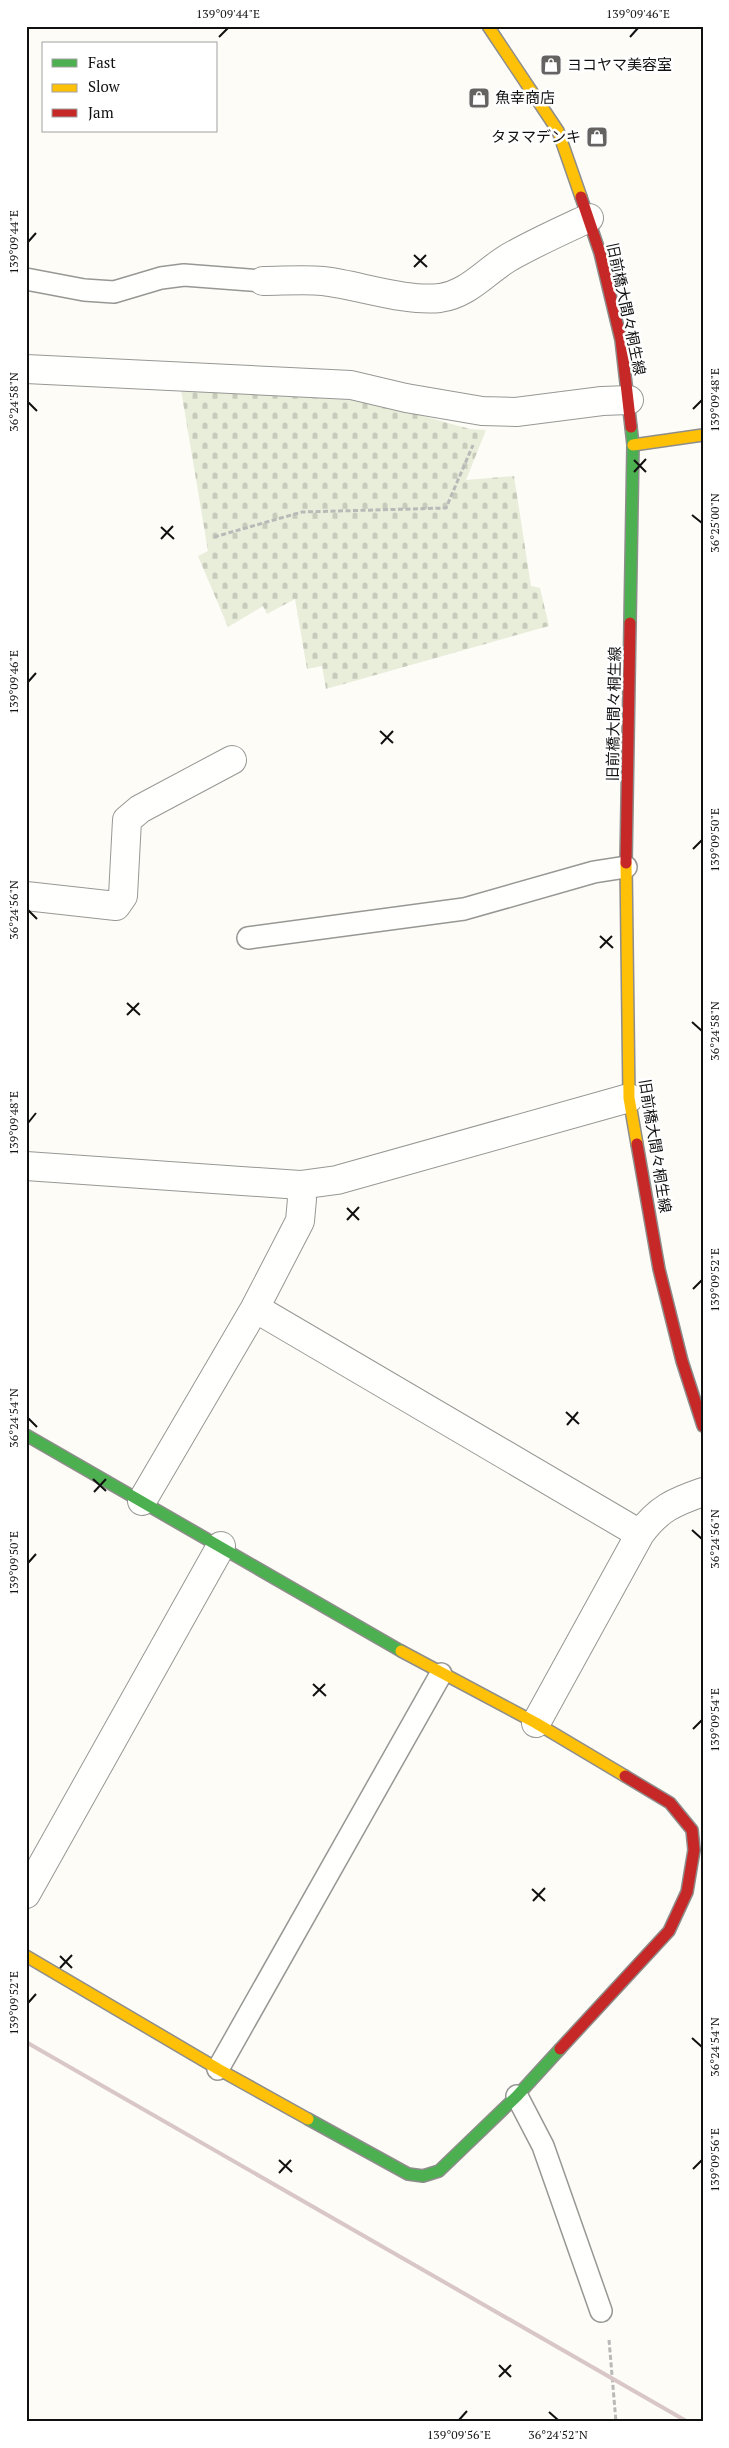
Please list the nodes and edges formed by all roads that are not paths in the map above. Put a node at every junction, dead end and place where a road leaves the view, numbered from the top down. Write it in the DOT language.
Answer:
graph roads {
  1 [pos="488,26"];
  2 [pos="589,218"];
  3 [pos="26,278"];
  4 [pos="263,281"];
  5 [pos="26,369"];
  6 [pos="630,400"];
  7 [pos="703,435"];
  8 [pos="633,445"];
  9 [pos="232,760"];
  10 [pos="626,867"];
  11 [pos="26,896"];
  12 [pos="248,938"];
  13 [pos="629,1098"];
  14 [pos="26,1166"];
  15 [pos="300,1185"];
  16 [pos="256,1308"];
  17 [pos="703,1426"];
  18 [pos="26,1435"];
  19 [pos="703,1492"];
  20 [pos="142,1501"];
  21 [pos="640,1534"];
  22 [pos="221,1546"];
  23 [pos="442,1674"];
  24 [pos="536,1723"];
  25 [pos="26,1894"];
  26 [pos="26,1956"];
  27 [pos="218,2069"];
  28 [pos="517,2096"];
  29 [pos="601,2311"];
  1 -- 2 [label="street, 旧前橋大間々桐生線"];
  2 -- 4 [label="street"];
  2 -- 6 [label="street, 旧前橋大間々桐生線"];
  3 -- 4 [label="lane"];
  5 -- 6 [label="street"];
  6 -- 8 [label="street, 旧前橋大間々桐生線"];
  7 -- 8 [label="street"];
  8 -- 10 [label="street, 旧前橋大間々桐生線"];
  9 -- 11 [label="street"];
  10 -- 12 [label="lane"];
  10 -- 13 [label="street, 旧前橋大間々桐生線"];
  13 -- 15 [label="street"];
  13 -- 17 [label="street, 旧前橋大間々桐生線"];
  14 -- 15 [label="street"];
  15 -- 16 [label="street"];
  16 -- 20 [label="street"];
  16 -- 21 [label="street"];
  18 -- 20 [label="street"];
  19 -- 21 [label="street"];
  20 -- 22 [label="street"];
  21 -- 24 [label="street"];
  22 -- 23 [label="street"];
  22 -- 25 [label="street"];
  23 -- 24 [label="street"];
  23 -- 27 [label="lane"];
  24 -- 28 [label="street"];
  26 -- 27 [label="street"];
  27 -- 28 [label="street"];
  28 -- 29 [label="lane"];
}
